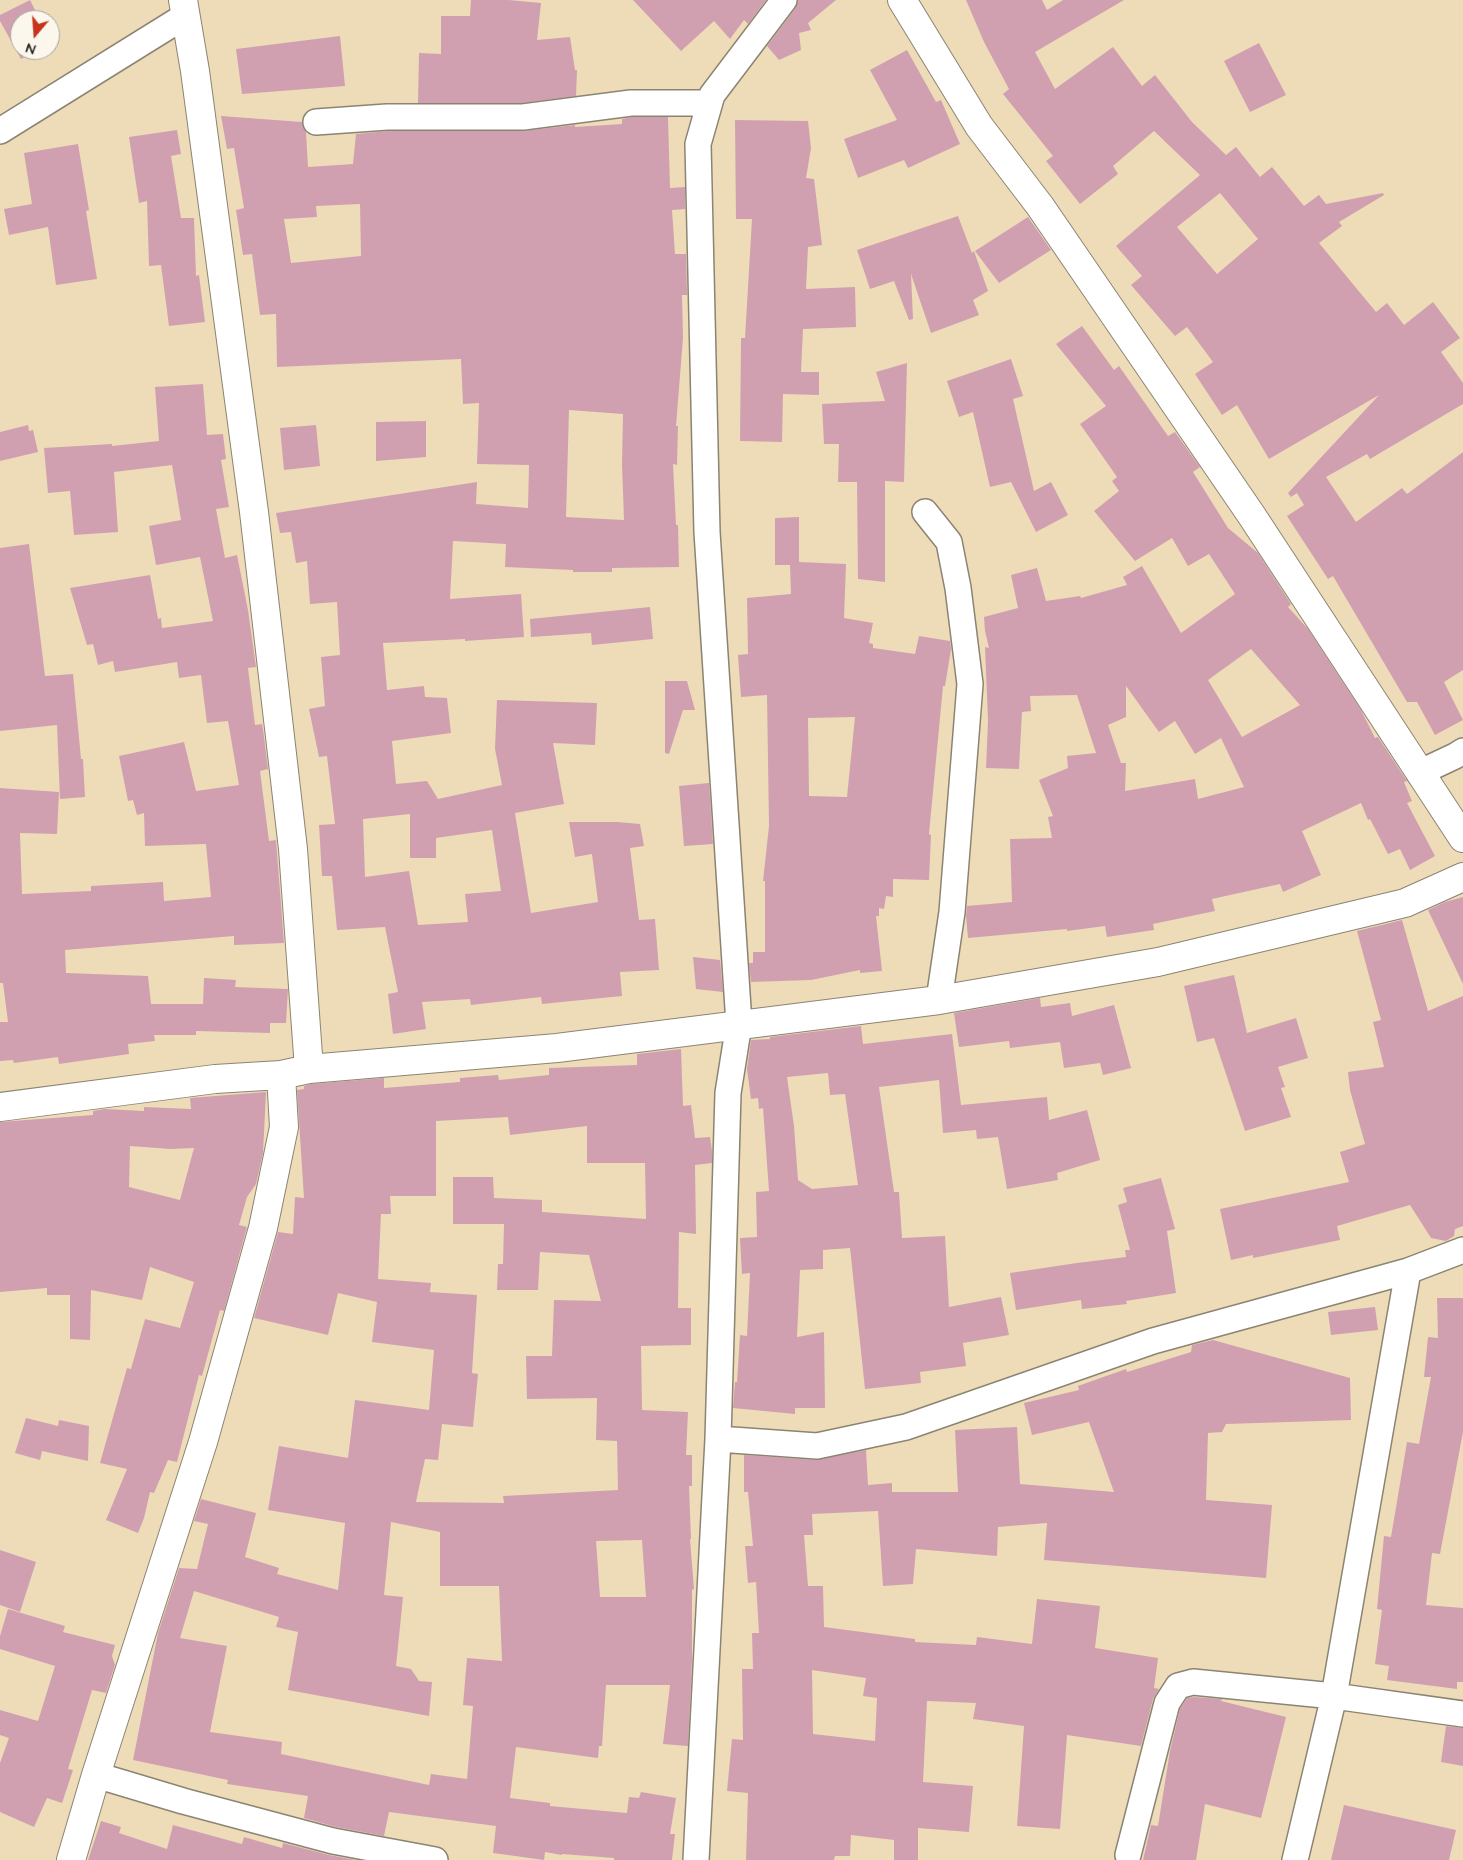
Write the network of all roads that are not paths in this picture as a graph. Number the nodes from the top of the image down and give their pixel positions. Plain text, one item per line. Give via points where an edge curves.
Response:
1 (784, 0) edge
2 (902, 0) edge
3 (184, 8) edge
4 (709, 103) junction
5 (316, 122) dead end
6 (0, 131) edge
7 (925, 512) dead end
8 (1463, 751) edge
9 (1419, 773) junction
10 (1463, 838) edge
11 (1463, 878) edge
12 (939, 1000) junction
13 (739, 1024) junction
14 (309, 1069) junction
15 (281, 1075) junction
16 (0, 1107) edge
17 (1463, 1250) edge
18 (1408, 1271) junction
19 (718, 1439) junction
20 (1334, 1696) junction
21 (1463, 1714) edge
22 (96, 1775) junction
23 (1128, 1855) dead end
24 (71, 1860) edge
25 (435, 1860) edge
26 (696, 1860) edge
27 (1295, 1860) edge

1 - 4 street
2 - 9 street via 979,126 1040,206 1252,516
3 - 6 street
3 - 14 street via 254,512 292,839
4 - 5 street via 630,103 523,117 387,117
4 - 13 street via 698,144 707,532
7 - 12 street via 949,542 970,684 952,912
8 - 9 street
9 - 10 street
11 - 12 street via 1405,903 1158,962
12 - 13 street
13 - 14 street via 557,1048
13 - 19 street via 728,1093
14 - 15 street
15 - 16 street via 215,1079
15 - 22 street via 284,1127 263,1228 203,1442
17 - 18 street
18 - 19 street via 1153,1341 906,1427 817,1446
18 - 20 street
19 - 26 street
20 - 21 street
20 - 23 street via 1193,1682 1178,1686 1167,1703
20 - 27 street
22 - 24 street
22 - 25 street via 333,1840

